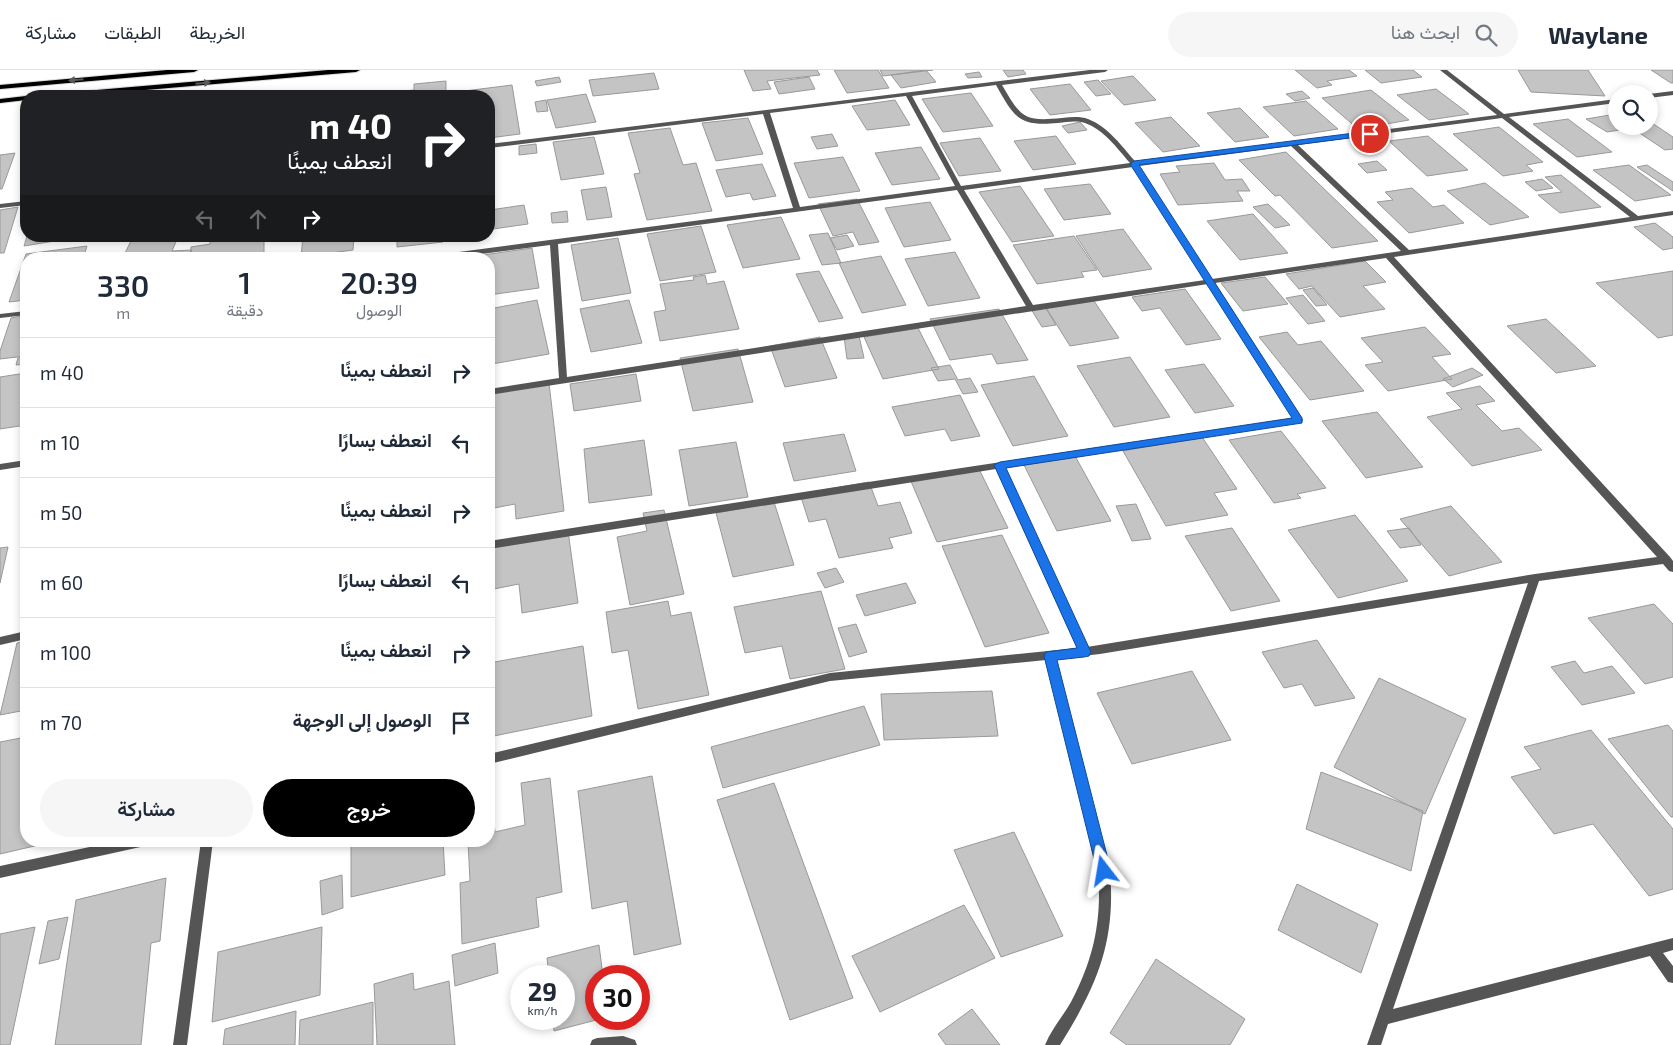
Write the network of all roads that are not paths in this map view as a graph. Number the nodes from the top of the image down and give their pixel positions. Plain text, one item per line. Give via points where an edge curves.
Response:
1 (194, 70) edge
2 (356, 70) edge
3 (1105, 70) edge
4 (1443, 70) edge
5 (998, 83) junction
6 (0, 87) edge
7 (121, 90) edge
8 (1673, 93) edge
9 (908, 94) junction
10 (1658, 95) edge
11 (20, 98) edge
12 (0, 100) edge
13 (1608, 102) edge
14 (766, 112) junction
15 (1504, 117) junction
16 (1293, 144) junction
17 (495, 145) edge
18 (1134, 164) junction
19 (958, 186) junction
20 (20, 203) edge
21 (0, 206) edge
22 (798, 208) junction
23 (1673, 214) edge
24 (1637, 220) junction
25 (554, 241) junction
26 (475, 252) edge
27 (1407, 252) junction
28 (1388, 255) junction
29 (1209, 282) junction
30 (1031, 308) junction
31 (20, 314) edge
32 (0, 316) edge
33 (563, 380) junction
34 (495, 391) edge
35 (20, 464) edge
36 (1000, 465) junction
37 (0, 468) edge
38 (495, 544) edge
39 (1669, 564) edge
40 (1535, 578) junction
41 (20, 637) edge
42 (0, 641) edge
43 (1084, 652) junction
44 (1050, 656) junction
45 (495, 758) edge
46 (117, 847) edge
47 (206, 847) edge
48 (0, 872) edge
49 (1673, 944) edge
50 (1652, 950) junction
51 (1673, 977) edge
52 (1384, 1018) junction
53 (180, 1045) edge
54 (597, 1045) edge
55 (630, 1045) edge
56 (1052, 1045) edge
57 (1374, 1045) edge

1 -> 6 main road
7 -> 2 main road
3 - 5 street
4 - 15 street
5 - 9 street
5 - 18 street via 1014,111 1028,122 1077,119 1091,122 1107,134
8 - 10 street
9 - 14 street
9 - 19 street
11 - 12 main road
13 - 15 street
14 - 17 street
14 - 22 street
15 - 16 street
15 - 24 street
16 - 18 street
16 - 27 street
18 - 19 street
18 - 29 street
19 - 22 street
19 - 30 street
20 - 21 street
22 - 25 street
23 - 24 street
24 - 27 street
25 - 26 street
25 - 33 street
27 - 28 street
28 - 29 street
28 - 39 street
29 - 30 street
29 - 36 street via 1299,420
30 - 33 street
31 - 32 street
33 - 34 street
35 - 37 street
36 - 38 street
36 - 43 street
39 - 40 street
40 - 43 street
40 - 52 street
41 - 42 street
43 - 44 street
44 - 45 street via 830,676
44 - 56 street via 1104,871 1106,906 1102,941 1092,976
46 - 48 street
47 - 53 street
49 - 50 street
50 - 51 street
50 - 52 street
52 - 57 street
54 - 55 street

